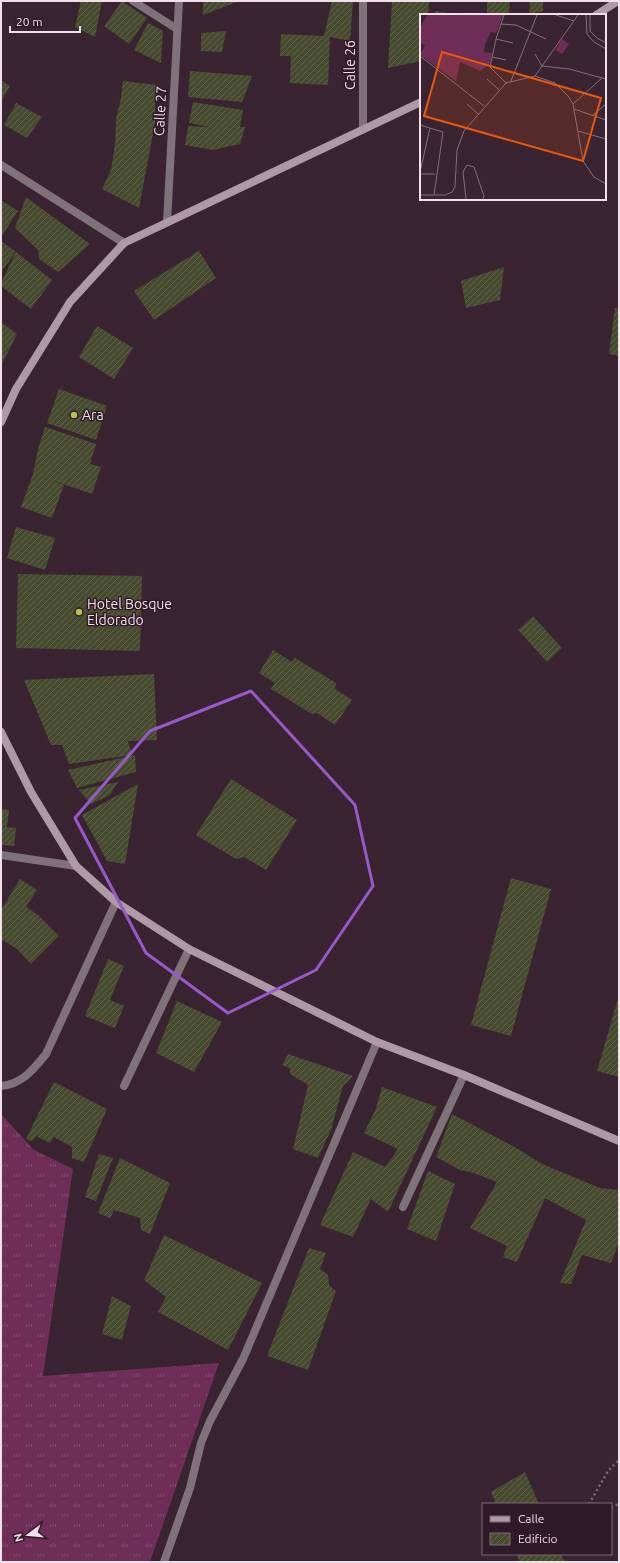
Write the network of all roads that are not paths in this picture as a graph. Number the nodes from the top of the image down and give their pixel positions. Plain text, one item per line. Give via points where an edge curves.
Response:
1 (133, 1) edge
2 (178, 1) edge
3 (363, 1) edge
4 (618, 1) edge
5 (598, 14) edge
6 (177, 29) junction
7 (420, 102) edge
8 (363, 128) junction
9 (1, 165) edge
10 (167, 222) junction
11 (124, 243) junction
12 (1, 422) edge
13 (1, 732) edge
14 (1, 855) edge
15 (76, 866) junction
16 (116, 902) junction
17 (189, 949) junction
18 (377, 1042) junction
19 (464, 1075) junction
20 (1, 1086) edge
21 (124, 1086) dead end
22 (619, 1141) edge
23 (403, 1207) dead end
24 (164, 1562) edge

1 - 6 street
2 - 6 street, Calle 27
3 - 8 street, Calle 26
4 - 5 main road
6 - 10 street, Calle 27
7 - 8 main road
8 - 10 main road
9 - 11 street
10 - 11 main road
11 - 12 main road via 70,302 16,389
13 - 15 main road via 31,792
14 - 15 street
15 - 16 main road
16 - 17 main road
16 - 20 street via 46,1054 30,1074 10,1085
17 - 18 main road
17 - 21 street
18 - 19 main road
18 - 24 street via 243,1359 201,1442 190,1488
19 - 22 main road
19 - 23 street

